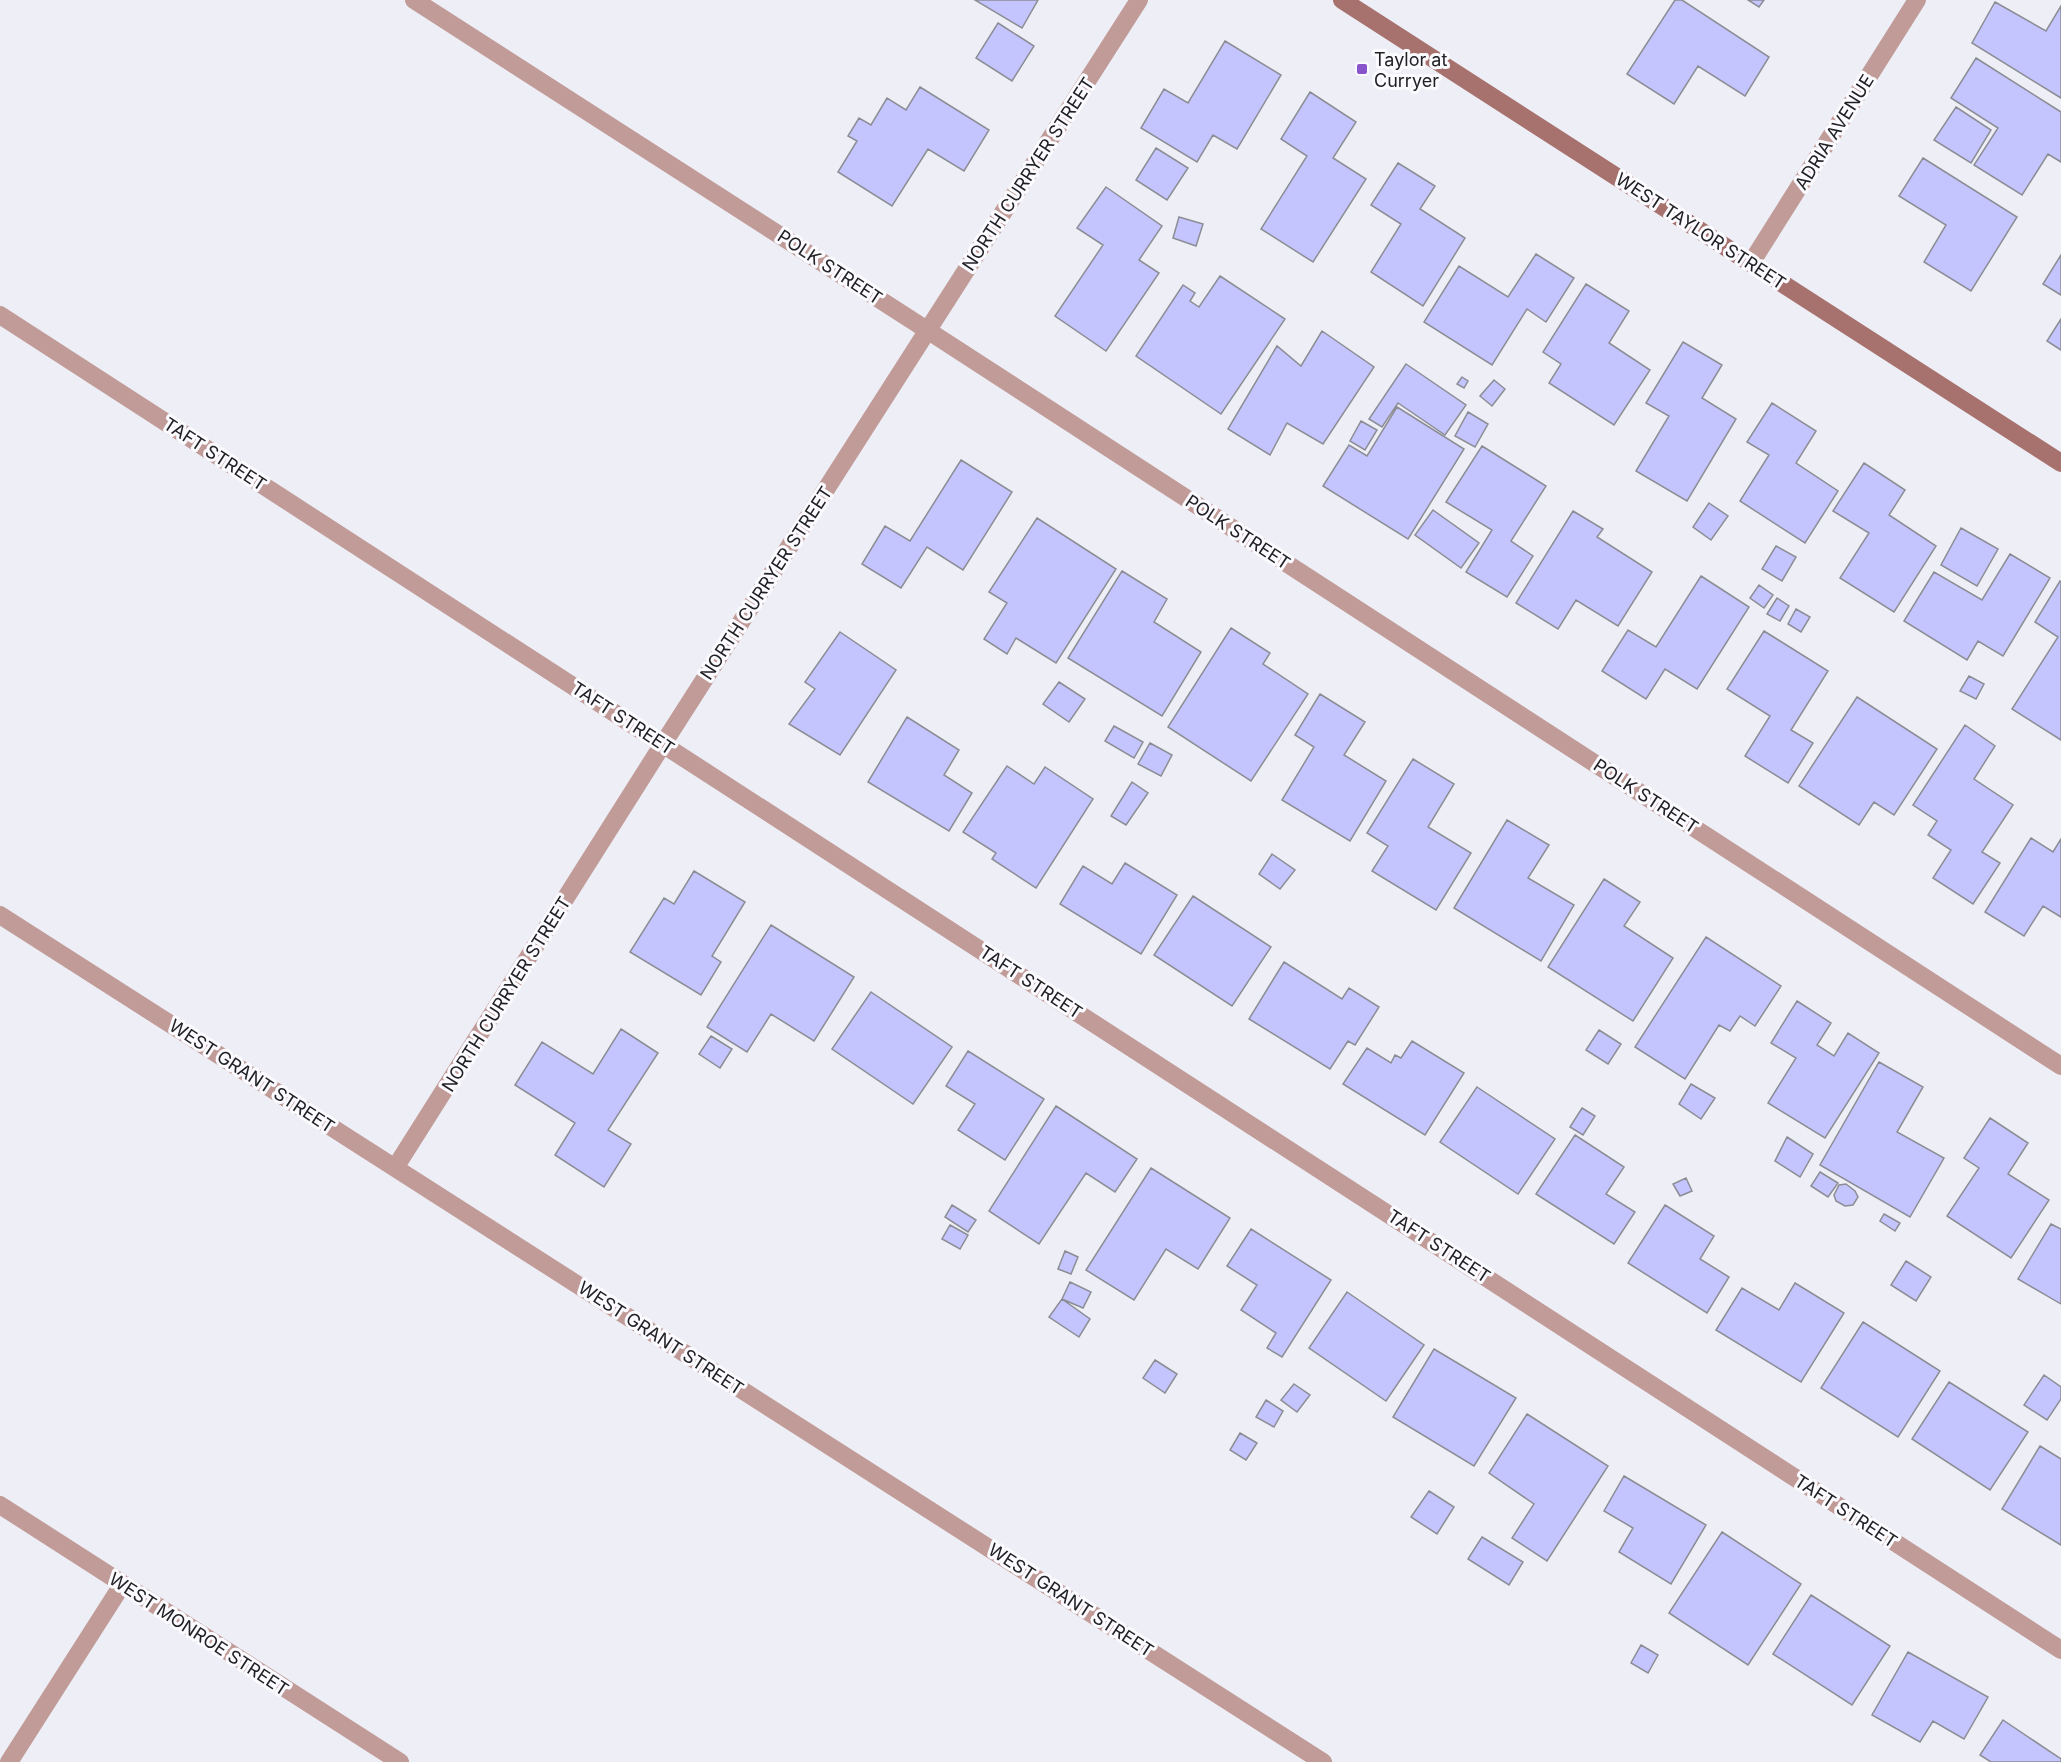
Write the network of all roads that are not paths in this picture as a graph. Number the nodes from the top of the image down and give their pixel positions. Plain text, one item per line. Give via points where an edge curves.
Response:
1 (414, 0) edge
2 (1139, 0) edge
3 (1342, 0) edge
4 (1917, 0) edge
5 (1751, 263) junction
6 (0, 315) edge
7 (927, 330) junction
8 (2061, 463) edge
9 (663, 744) junction
10 (0, 915) edge
11 (2061, 1066) edge
12 (396, 1168) junction
13 (0, 1505) edge
14 (122, 1585) junction
15 (2061, 1650) edge
16 (9, 1762) edge
17 (400, 1762) edge
18 (1323, 1762) edge

1 - 7 street, POLK STREET
2 - 7 street, NORTH CURRYER STREET
3 - 5 street, WEST TAYLOR STREET
4 - 5 street, ADRIA AVENUE
5 - 8 street, WEST TAYLOR STREET
6 - 9 street, TAFT STREET
7 - 9 street, NORTH CURRYER STREET
7 - 11 street, POLK STREET
9 - 12 street, NORTH CURRYER STREET
9 - 15 street, TAFT STREET
10 - 12 street, WEST GRANT STREET
12 - 18 street, WEST GRANT STREET
13 - 14 street, WEST MONROE STREET
14 - 16 street
14 - 17 street, WEST MONROE STREET

